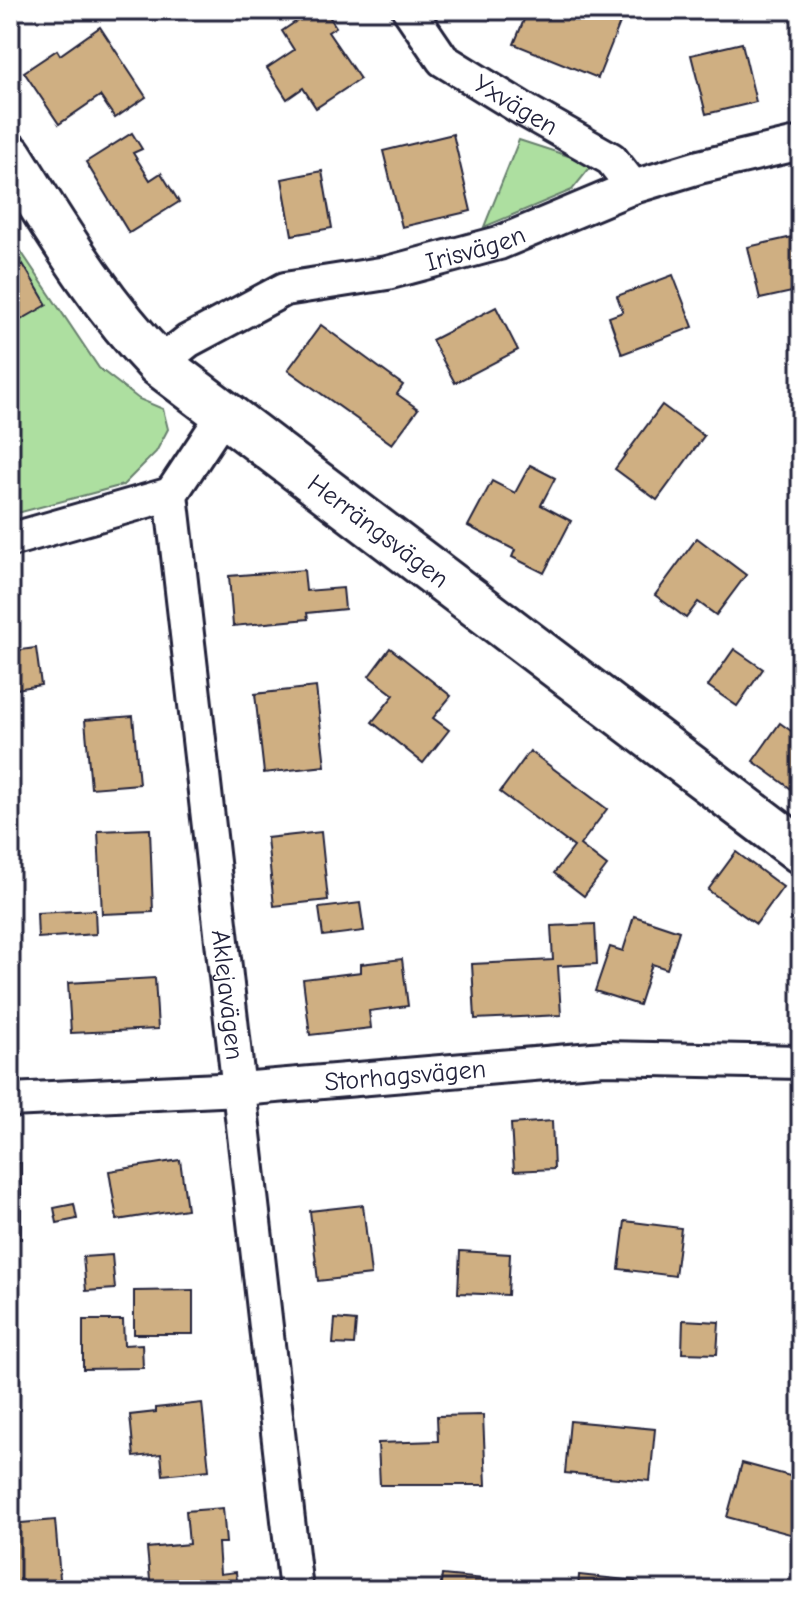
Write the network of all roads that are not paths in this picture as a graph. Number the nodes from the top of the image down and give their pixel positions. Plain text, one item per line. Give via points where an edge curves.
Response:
1 (409, 10) edge
2 (801, 143) edge
3 (10, 156) edge
4 (633, 187) junction
5 (159, 364) junction
6 (224, 414) junction
7 (171, 494) junction
8 (10, 540) edge
9 (801, 851) edge
10 (801, 1062) edge
11 (240, 1089) junction
12 (10, 1100) edge
13 (296, 1590) edge

1 - 4 street, Yxvägen via 443,60 611,159
2 - 4 street, Irisvägen
3 - 5 street, Herrängsvägen via 103,300
4 - 5 street, Irisvägen via 499,243 387,273 285,289 188,341
5 - 6 street, Herrängsvägen
6 - 7 street
6 - 9 street, Herrängsvägen
7 - 8 street
7 - 11 street, Aklejavägen
10 - 11 street, Storhagsvägen via 604,1058
11 - 12 street, Storhagsvägen
11 - 13 street, Aklejavägen

